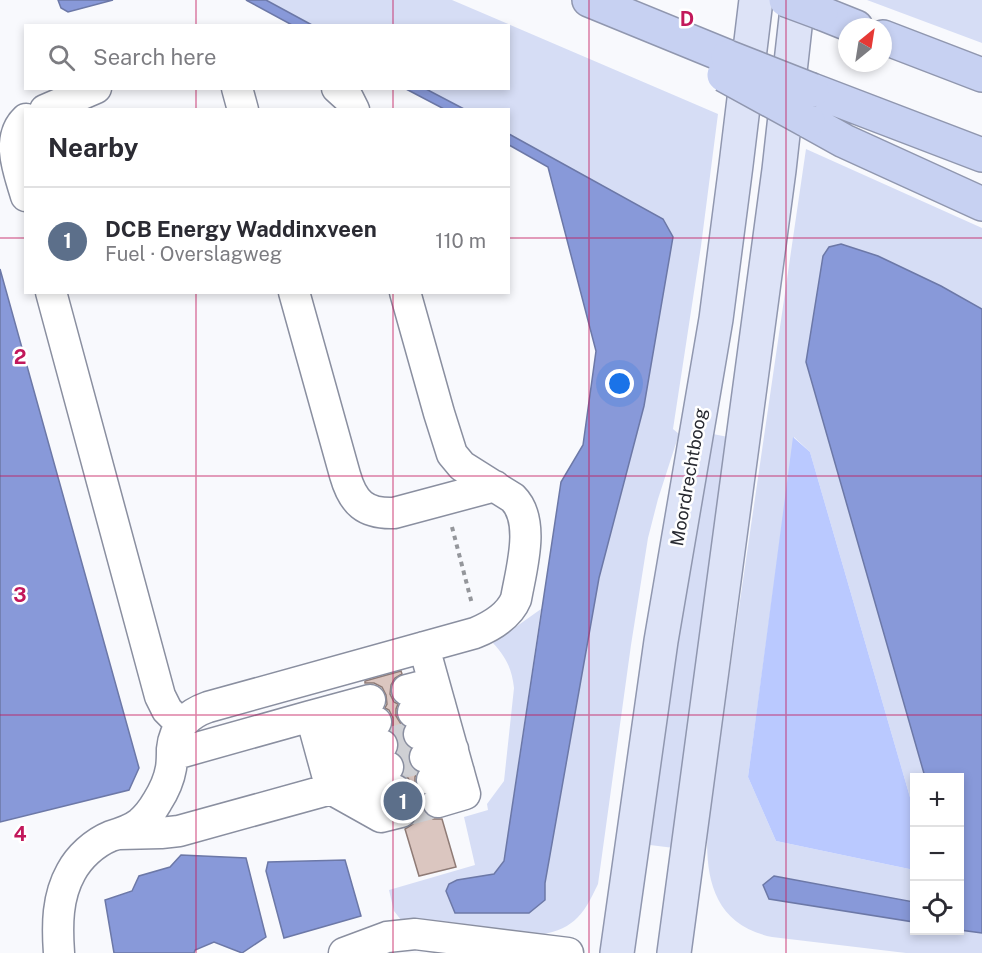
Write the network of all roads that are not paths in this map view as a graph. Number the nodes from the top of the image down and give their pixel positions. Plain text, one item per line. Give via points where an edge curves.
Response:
1 (756, 0) edge
2 (786, 0) edge
3 (592, 1) edge
4 (809, 7) edge
5 (838, 19) edge
6 (892, 40) edge
7 (982, 75) edge
8 (91, 90) edge
9 (238, 90) edge
10 (339, 90) edge
11 (810, 105) junction
12 (50, 108) edge
13 (242, 108) edge
14 (353, 108) edge
15 (24, 121) edge
16 (982, 155) edge
17 (24, 188) edge
18 (982, 204) edge
19 (52, 294) edge
20 (295, 294) edge
21 (406, 294) edge
22 (495, 486) junction
23 (424, 647) junction
24 (181, 724) junction
25 (433, 737) dead end
26 (172, 755) junction
27 (385, 756) junction
28 (323, 757) junction
29 (119, 834) junction
30 (59, 953) edge
31 (344, 953) edge
32 (568, 953) edge
33 (617, 953) edge
34 (674, 953) edge

1 - 33 main road, Moordrechtboog via 716,319 661,641
2 - 4 highway, bridge
3 - 11 highway, bridge
4 - 5 highway
4 - 34 main road via 779,170
6 - 7 highway
8 - 12 street
9 - 13 street
10 - 14 street
11 - 16 highway
11 - 18 highway via 844,141
15 - 17 street via 17,129 15,146
19 - 24 street via 160,696
20 - 22 street via 345,476 363,507 385,513 405,510
21 - 22 street via 452,454 462,466
22 - 23 street via 518,503 524,516 526,535 515,602 502,618 478,631
23 - 24 street via 208,707
23 - 25 street
24 - 26 street
26 - 28 street
26 - 29 street via 157,802 141,822
27 - 28 street
27 - 28 street
27 - 28 street via 375,795
28 - 29 street via 179,831
29 - 30 street via 88,850 67,879 58,916
31 - 32 street via 387,937 415,934

